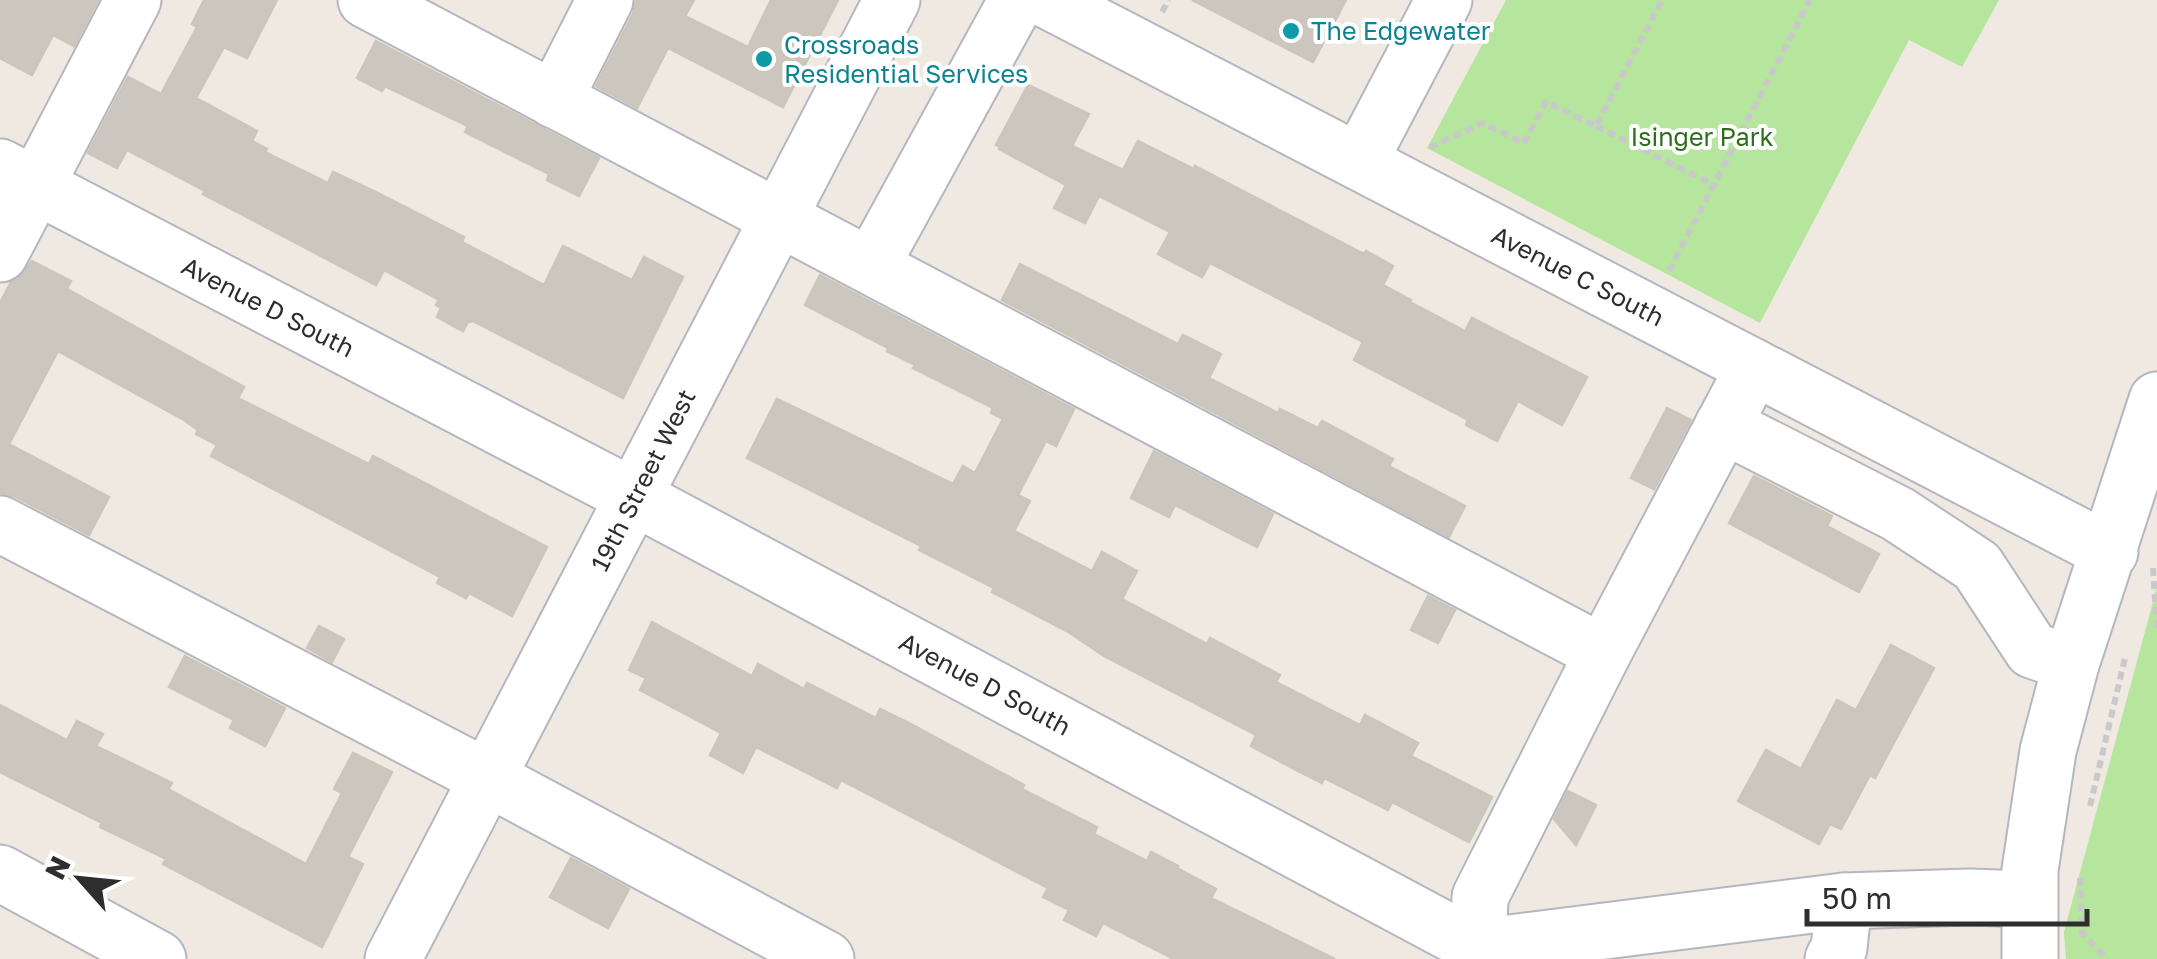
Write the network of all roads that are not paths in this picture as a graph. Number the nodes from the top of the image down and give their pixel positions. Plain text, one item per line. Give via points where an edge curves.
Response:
1 (133, 0) edge
2 (366, 0) edge
3 (605, 0) edge
4 (892, 0) edge
5 (1017, 0) edge
6 (1047, 0) edge
7 (1444, 0) edge
8 (554, 100) junction
9 (1380, 174) junction
10 (18, 176) edge
11 (778, 217) junction
12 (0, 254) edge
13 (871, 266) junction
14 (1754, 368) junction
15 (2157, 400) edge
16 (1724, 426) junction
17 (634, 497) junction
18 (0, 524) edge
19 (2139, 566) junction
20 (1604, 653) junction
21 (2071, 664) junction
22 (488, 778) junction
23 (0, 873) edge
24 (2055, 877) junction
25 (1844, 901) junction
26 (1478, 953) edge
27 (158, 959) edge
28 (392, 959) edge
29 (826, 959) edge
30 (1833, 959) edge
31 (2030, 959) edge

1 - 10 street
2 - 8 street
3 - 8 street
4 - 11 street, 19th Street West
5 - 13 street
6 - 9 street, Avenue C South
7 - 9 street
8 - 11 street
9 - 14 street, Avenue C South
10 - 12 street
10 - 17 street, Avenue D South
11 - 13 street
11 - 17 street, 19th Street West
13 - 20 street
14 - 16 street
14 - 19 street, Avenue C South
15 - 19 street
16 - 20 street
16 - 21 street via 1898,514 1978,566 2032,650
17 - 22 street, 19th Street West
17 - 26 street, Avenue D South
18 - 22 street
19 - 21 street
20 - 26 street via 1480,897
21 - 24 street via 2048,751
22 - 28 street, 19th Street West
22 - 29 street
23 - 27 street
24 - 25 street via 1969,897
24 - 31 street
25 - 26 street
25 - 30 street

